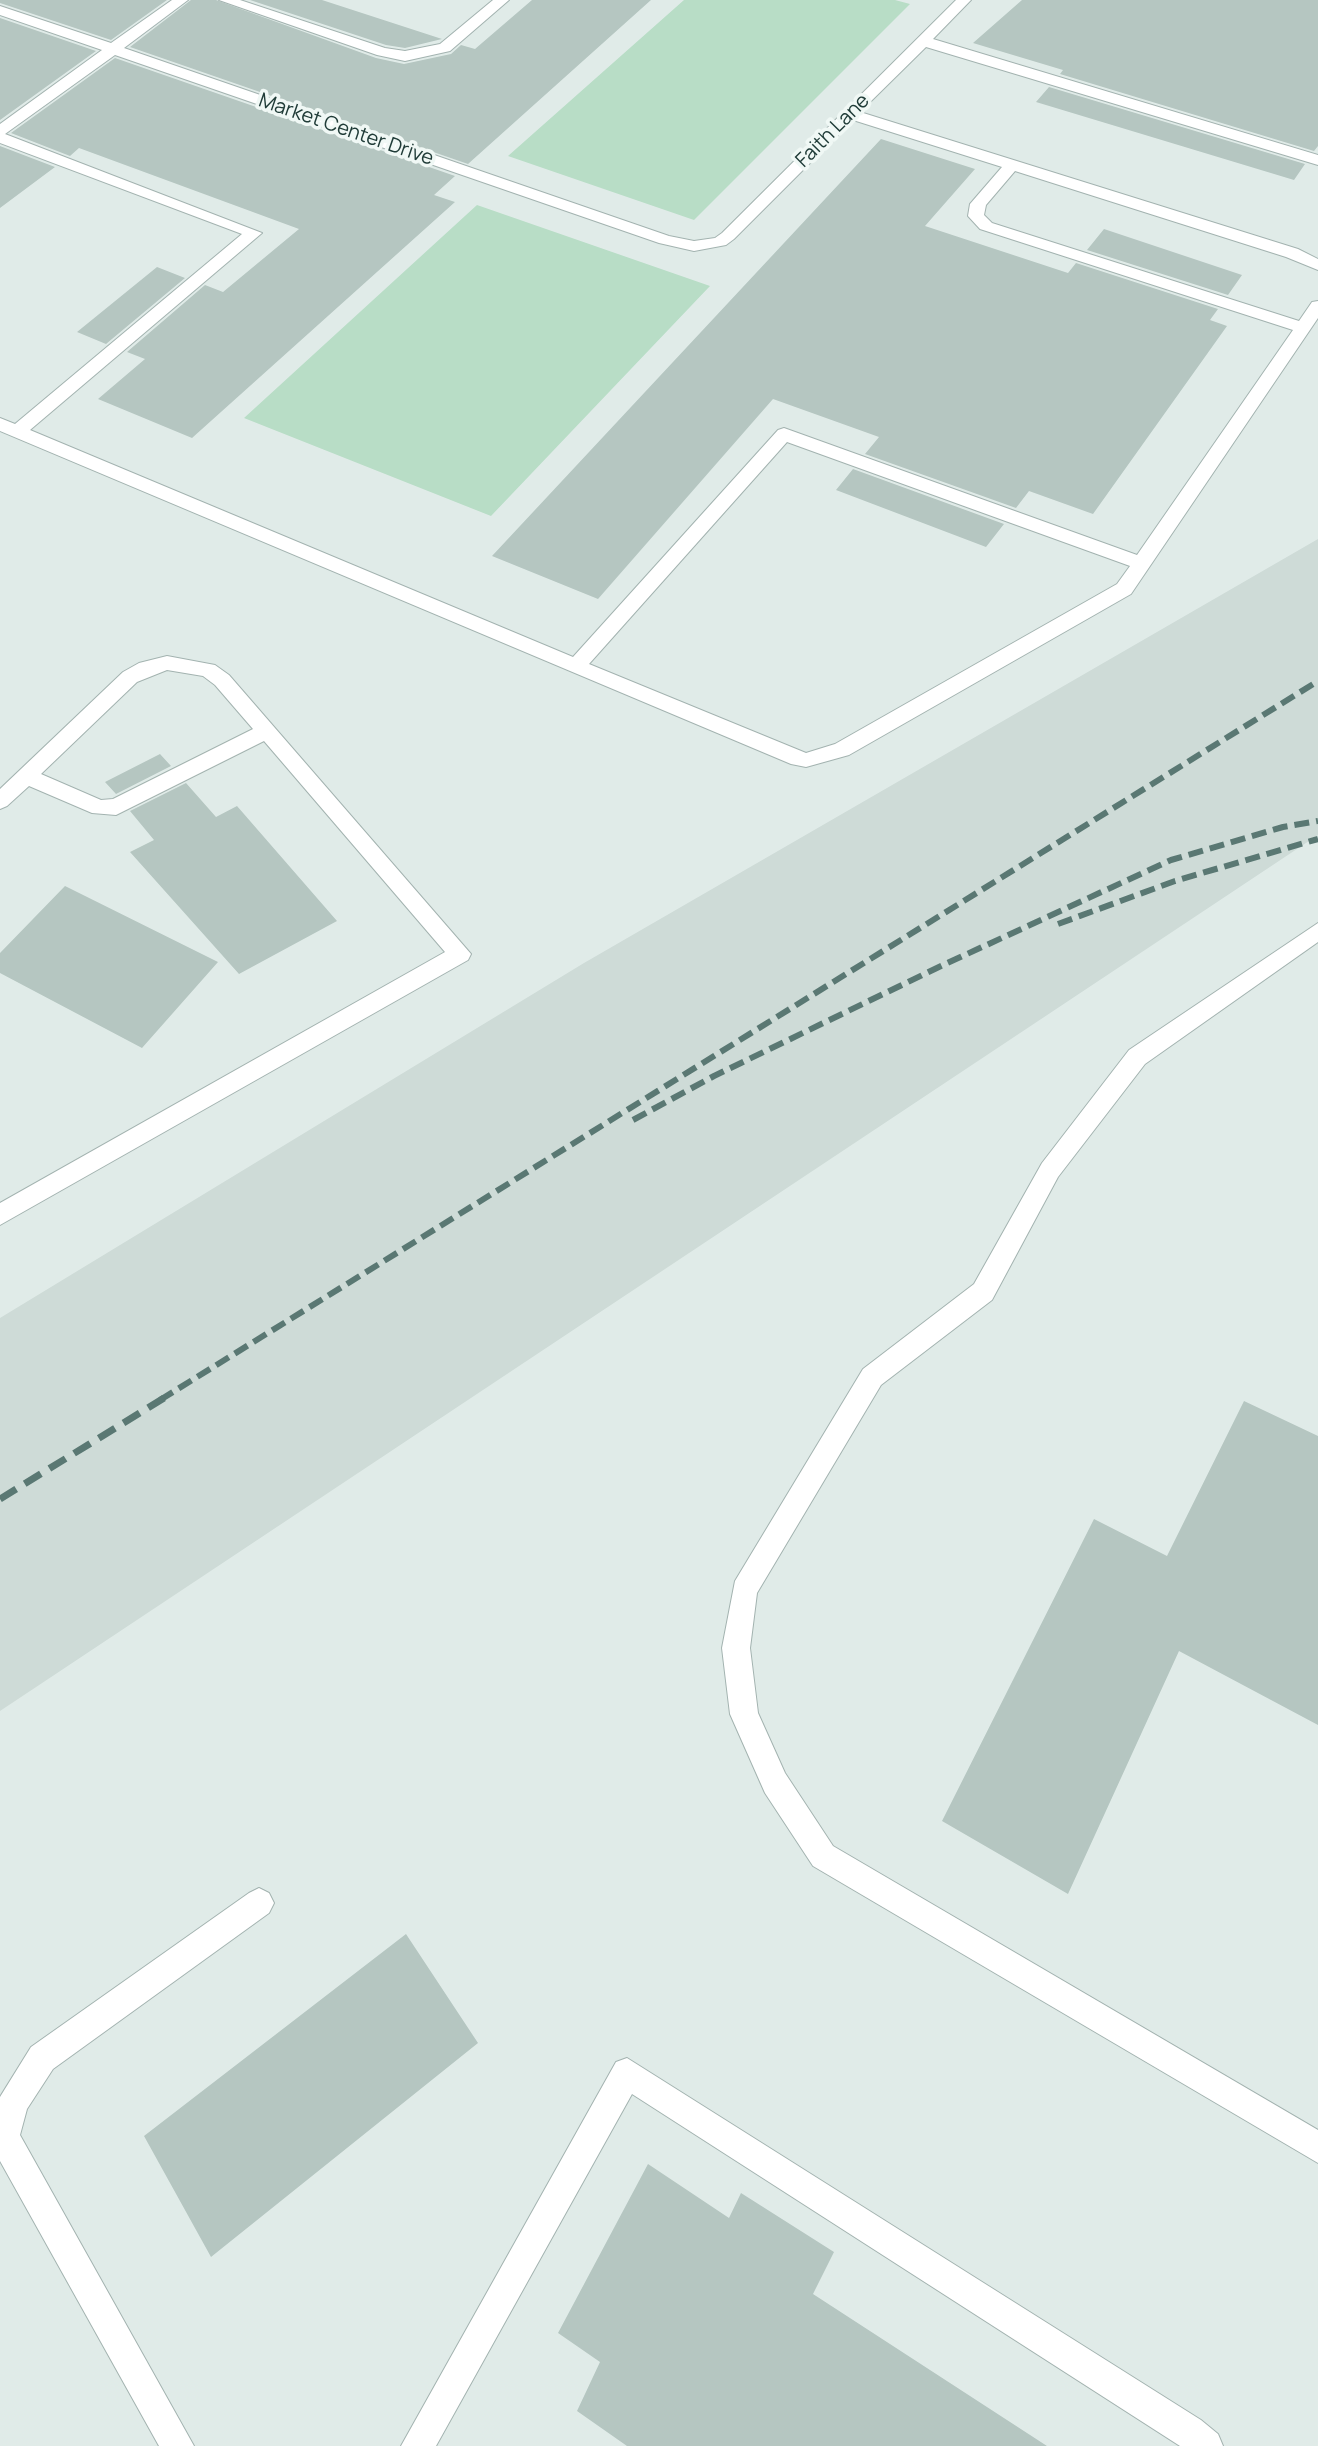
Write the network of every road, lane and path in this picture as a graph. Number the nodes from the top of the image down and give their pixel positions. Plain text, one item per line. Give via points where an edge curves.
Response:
1 (181, 0) edge
2 (226, 0) edge
3 (502, 0) edge
4 (964, 0) edge
5 (0, 10) edge
6 (923, 41) junction
7 (113, 49) junction
8 (850, 114) junction
9 (0, 131) edge
10 (0, 138) edge
11 (1318, 160) edge
12 (1012, 165) junction
13 (694, 246) joint
14 (1318, 265) edge
15 (1318, 306) edge
16 (1303, 328) junction
17 (9, 428) edge
18 (1142, 564) junction
19 (576, 666) junction
20 (267, 731) junction
21 (26, 776) junction
22 (0, 801) edge
23 (1318, 931) edge
24 (0, 1215) edge
25 (259, 1903) dead end
26 (1318, 2147) edge
27 (177, 2446) edge
28 (418, 2446) edge
29 (1206, 2446) edge

1 - 7 street
2 - 3 street via 405,56 445,48
4 - 6 street, Faith Lane
5 - 7 street, Market Center Drive
6 - 8 street, Faith Lane
6 - 11 street
7 - 9 street
7 - 13 street, Market Center Drive
8 - 12 street
8 - 13 street, Faith Lane via 728,236
10 - 17 street via 254,233
12 - 14 street
12 - 16 street via 978,204 976,216 986,226
15 - 16 street
16 - 18 street
17 - 19 street
18 - 19 street via 1112,597 822,758 791,757
18 - 19 street via 784,434
20 - 21 street via 116,807 99,808
20 - 21 street via 215,675 167,663 130,677
20 - 24 street via 460,954
21 - 22 street
23 - 26 street via 1137,1057 1050,1170 983,1292 872,1377 744,1590 736,1648 744,1714 775,1783 823,1856
25 - 27 street via 42,2058 13,2103 4,2137
28 - 29 street via 627,2073

